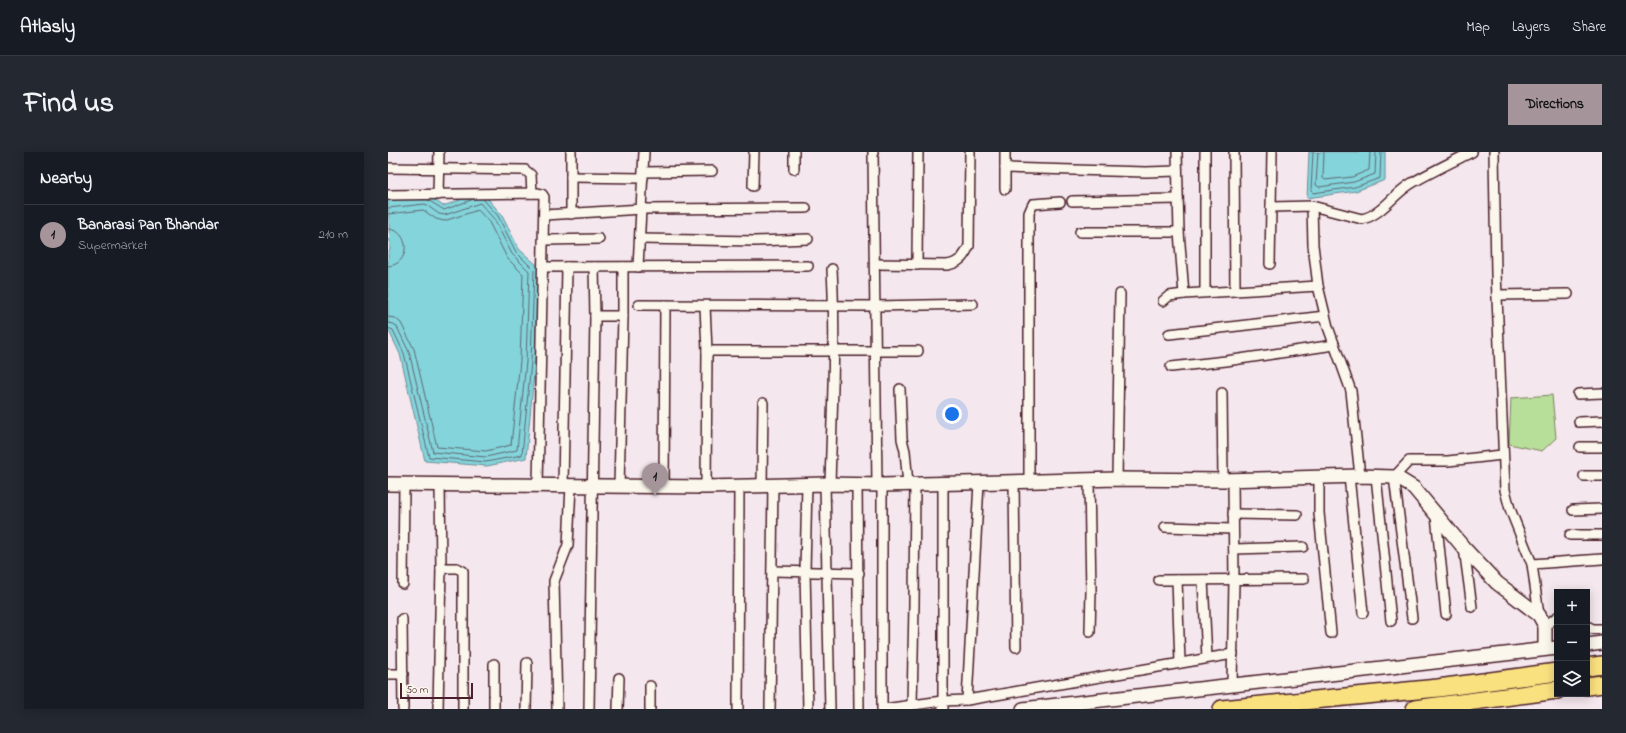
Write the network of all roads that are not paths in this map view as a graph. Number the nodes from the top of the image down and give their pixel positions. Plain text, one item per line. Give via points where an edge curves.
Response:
1 (438, 152) edge
2 (571, 152) edge
3 (644, 152) edge
4 (754, 152) edge
5 (794, 152) edge
6 (873, 152) edge
7 (918, 152) edge
8 (970, 152) edge
9 (1005, 152) edge
10 (1177, 152) edge
11 (1205, 152) edge
12 (1234, 152) edge
13 (1272, 152) edge
14 (1472, 152) edge
15 (1494, 152) edge
16 (388, 168) edge
17 (1005, 168) junction
18 (438, 170) junction
19 (794, 170) dead end
20 (712, 171) dead end
21 (1177, 172) junction
22 (644, 175) junction
23 (571, 177) junction
24 (753, 186) dead end
25 (1005, 189) dead end
26 (532, 193) junction
27 (388, 195) edge
28 (438, 195) junction
29 (1178, 199) junction
30 (1072, 201) dead end
31 (1060, 202) dead end
32 (1270, 206) junction
33 (1312, 206) junction
34 (806, 208) dead end
35 (642, 209) junction
36 (571, 214) junction
37 (545, 215) junction
38 (1080, 232) dead end
39 (1179, 232) junction
40 (599, 239) dead end
41 (640, 239) junction
42 (544, 240) junction
43 (808, 240) dead end
44 (876, 264) junction
45 (1270, 264) dead end
46 (917, 265) junction
47 (808, 266) dead end
48 (544, 267) junction
49 (567, 267) junction
50 (594, 267) junction
51 (623, 267) junction
52 (638, 267) junction
53 (832, 269) dead end
54 (1318, 286) junction
55 (1235, 291) junction
56 (1205, 292) junction
57 (1120, 294) dead end
58 (1184, 294) junction
59 (1568, 294) dead end
60 (1497, 295) junction
61 (1163, 301) dead end
62 (973, 304) dead end
63 (640, 305) dead end
64 (665, 305) junction
65 (705, 306) junction
66 (834, 306) junction
67 (876, 306) junction
68 (595, 316) junction
69 (623, 316) junction
70 (1325, 316) junction
71 (1169, 334) dead end
72 (1334, 345) junction
73 (707, 351) junction
74 (876, 351) junction
75 (834, 352) junction
76 (918, 352) dead end
77 (1171, 366) dead end
78 (900, 389) dead end
79 (1222, 392) dead end
80 (1602, 393) edge
81 (1578, 394) dead end
82 (763, 403) dead end
83 (1602, 421) edge
84 (1579, 422) dead end
85 (1580, 447) dead end
86 (1602, 447) edge
87 (1502, 455) junction
88 (1354, 476) junction
89 (1376, 476) junction
90 (1584, 476) dead end
91 (1602, 476) edge
92 (1319, 477) junction
93 (1394, 477) junction
94 (1117, 479) junction
95 (1228, 480) junction
96 (1089, 481) junction
97 (1014, 482) junction
98 (1029, 482) junction
99 (979, 483) junction
100 (388, 484) edge
101 (404, 484) junction
102 (440, 484) junction
103 (807, 484) junction
104 (828, 484) junction
105 (857, 484) junction
106 (912, 484) junction
107 (943, 484) junction
108 (538, 485) junction
109 (739, 485) junction
110 (768, 485) junction
111 (880, 485) junction
112 (567, 486) junction
113 (592, 487) junction
114 (618, 487) junction
115 (664, 487) junction
116 (706, 487) junction
117 (1602, 509) edge
118 (1573, 510) dead end
119 (1233, 514) junction
120 (1298, 515) dead end
121 (1436, 515) junction
122 (1165, 528) dead end
123 (1233, 529) junction
124 (1570, 535) dead end
125 (1602, 535) edge
126 (1303, 547) dead end
127 (1464, 548) junction
128 (1234, 549) junction
129 (1602, 559) edge
130 (1532, 564) junction
131 (441, 568) junction
132 (773, 571) junction
133 (805, 571) junction
134 (826, 572) junction
135 (859, 573) junction
136 (1304, 579) dead end
137 (1159, 580) dead end
138 (1177, 580) junction
139 (1203, 580) junction
140 (1234, 580) junction
141 (403, 584) dead end
142 (1472, 607) dead end
143 (1363, 613) dead end
144 (1446, 614) dead end
145 (1412, 618) dead end
146 (1554, 618) edge
147 (402, 619) dead end
148 (1391, 621) dead end
149 (1542, 621) junction
150 (1590, 628) edge
151 (1602, 629) edge
152 (1090, 632) dead end
153 (1331, 633) dead end
154 (1602, 643) edge
155 (1590, 644) edge
156 (1016, 647) dead end
157 (1551, 648) edge
158 (1233, 654) junction
159 (1207, 658) junction
160 (527, 663) dead end
161 (1180, 663) junction
162 (494, 664) dead end
163 (1602, 665) edge
164 (1590, 667) edge
165 (1554, 672) edge
166 (388, 674) edge
167 (403, 674) junction
168 (619, 678) dead end
169 (1232, 684) junction
170 (1602, 684) edge
171 (650, 686) dead end
172 (1590, 686) edge
173 (1554, 690) edge
174 (967, 700) junction
175 (912, 705) junction
176 (942, 705) edge
177 (403, 709) edge
178 (438, 709) edge
179 (463, 709) edge
180 (494, 709) edge
181 (526, 709) edge
182 (556, 709) edge
183 (589, 709) edge
184 (618, 709) edge
185 (650, 709) edge
186 (738, 709) edge
187 (770, 709) edge
188 (808, 709) edge
189 (830, 709) edge
190 (859, 709) edge
191 (883, 709) edge
192 (1023, 709) edge
193 (1222, 709) edge
194 (1415, 709) edge

1 - 18 street
2 - 23 street
3 - 22 street
4 - 24 street
5 - 19 street
6 - 44 street
7 - 46 street
8 - 46 street via 969,246 962,259 953,264
9 - 17 street
10 - 21 street
11 - 56 street
12 - 55 street
13 - 32 street
14 - 33 street via 1411,184 1370,218 1362,219
15 - 60 street
16 - 18 street
17 - 21 street
17 - 25 street
18 - 26 street via 525,170 531,175
18 - 28 street
20 - 22 street
21 - 29 street
22 - 23 street
22 - 35 street
23 - 36 street
26 - 28 street
26 - 37 street via 542,194 544,197
27 - 28 street
29 - 30 street
29 - 39 street
31 - 98 street via 1033,204 1029,213
32 - 33 street
32 - 45 street
33 - 54 street
34 - 35 street
35 - 36 street
35 - 41 street
36 - 37 street
37 - 42 street
38 - 39 street
39 - 58 street
40 - 42 street
41 - 43 street
41 - 52 street
42 - 48 street
44 - 46 street
44 - 67 street
47 - 52 street
48 - 49 street
48 - 108 street
49 - 50 street
49 - 112 street
50 - 51 street
50 - 68 street
51 - 52 street
51 - 69 street
53 - 66 street
54 - 55 street
54 - 70 street
55 - 56 street
56 - 58 street
57 - 94 street
58 - 61 street via 1169,296
59 - 60 street
60 - 87 street
62 - 67 street
63 - 64 street
64 - 65 street
64 - 115 street
65 - 66 street
65 - 73 street
66 - 67 street
66 - 75 street
67 - 74 street
68 - 69 street
68 - 113 street
69 - 114 street
70 - 71 street
70 - 72 street
72 - 77 street via 1226,362
72 - 88 street via 1351,391
73 - 75 street
73 - 116 street
74 - 75 street
74 - 76 street
74 - 111 street
75 - 104 street
78 - 106 street via 902,439
79 - 95 street
80 - 81 street
82 - 110 street
83 - 84 street
85 - 86 street
87 - 93 street via 1448,461 1409,461
87 - 130 street via 1504,490
88 - 89 street
88 - 92 street
88 - 143 street
89 - 93 street
89 - 148 street
90 - 91 street
92 - 95 street
92 - 153 street via 1319,513
93 - 121 street via 1414,488
93 - 145 street
94 - 95 street
94 - 96 street
95 - 119 street
96 - 98 street
96 - 152 street
97 - 98 street
97 - 99 street
97 - 156 street
99 - 107 street
99 - 174 street
100 - 101 street
101 - 102 street
101 - 141 street
102 - 108 street
102 - 131 street
103 - 104 street
103 - 110 street
103 - 133 street
104 - 105 street
104 - 134 street
105 - 111 street
105 - 135 street
106 - 107 street
106 - 111 street
106 - 175 street
107 - 176 street
108 - 112 street
109 - 110 street
109 - 116 street
109 - 186 street
110 - 132 street
111 - 191 street
112 - 113 street
112 - 182 street via 568,545 554,581
113 - 114 street
113 - 183 street
114 - 115 street
115 - 116 street
117 - 118 street
119 - 120 street
119 - 123 street
121 - 127 street
121 - 144 street
122 - 123 street
123 - 128 street
124 - 125 street
126 - 128 street
127 - 142 street
127 - 149 street via 1497,583
128 - 140 street
129 - 130 street
130 - 149 street
131 - 178 street
131 - 179 street via 457,568 463,571
132 - 133 street
132 - 187 street
133 - 134 street
133 - 188 street
134 - 135 street
134 - 189 street
135 - 190 street
136 - 140 street
137 - 138 street
138 - 139 street
138 - 161 street
139 - 140 street
139 - 159 street
140 - 158 street
146 - 149 street
147 - 167 street
149 - 157 street
150 - 151 street
154 - 155 street
157 - 169 street
158 - 159 street
158 - 169 street
159 - 161 street
160 - 181 street
161 - 174 street
162 - 180 street
163 - 164 highway
165 - 193 highway via 1438,688
166 - 167 street
167 - 177 street
168 - 184 street
169 - 192 street
170 - 172 highway
171 - 185 street
173 - 194 highway
174 - 176 street
175 - 176 street
175 - 191 street

